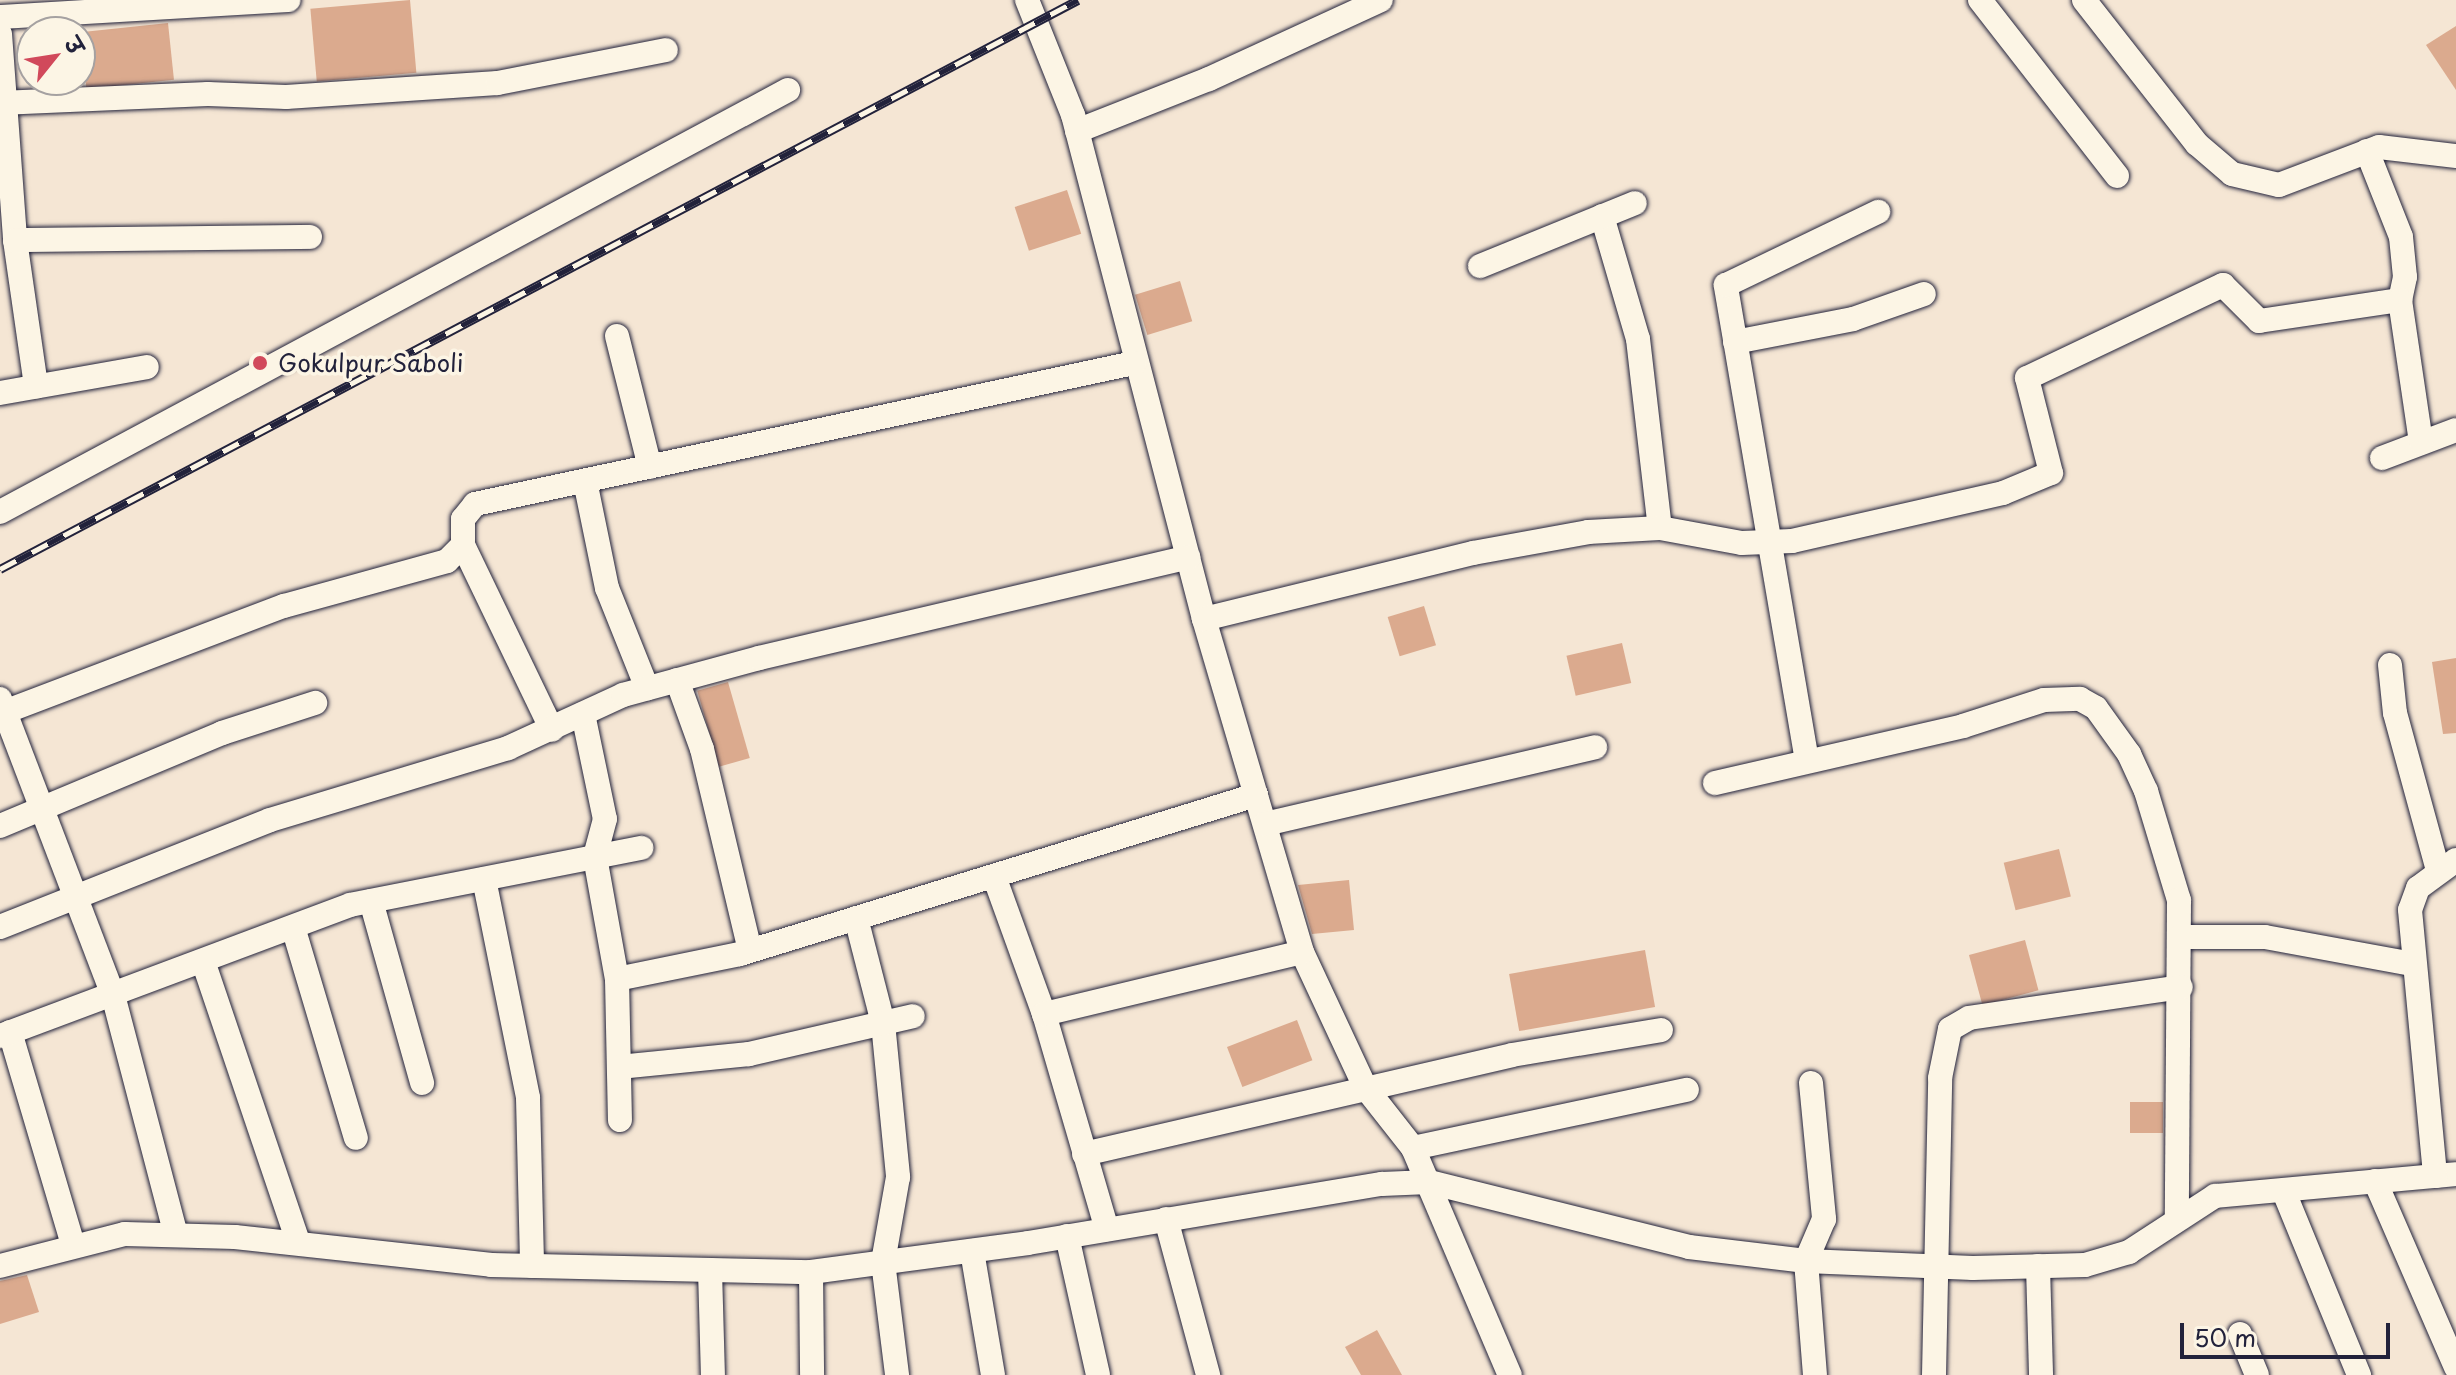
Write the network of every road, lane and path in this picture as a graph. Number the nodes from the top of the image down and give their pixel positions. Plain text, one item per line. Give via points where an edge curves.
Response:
1 (289, 0) edge
2 (1027, 0) edge
3 (1381, 0) edge
4 (1980, 0) edge
5 (2084, 0) edge
6 (219, 2) edge
7 (108, 6) edge
8 (0, 17) edge
9 (0, 34) edge
10 (666, 50) dead end
11 (788, 90) dead end
12 (1, 103) edge
13 (1077, 131) junction
14 (2367, 151) junction
15 (2456, 156) edge
16 (2117, 176) dead end
17 (1635, 203) dead end
18 (6, 207) edge
19 (1878, 212) dead end
20 (1602, 216) junction
21 (310, 237) dead end
22 (15, 240) junction
23 (1480, 266) dead end
24 (1924, 294) dead end
25 (2400, 300) junction
26 (617, 336) dead end
27 (1735, 342) junction
28 (1134, 363) junction
29 (147, 367) dead end
30 (36, 386) junction
31 (0, 393) edge
32 (2456, 430) edge
33 (2421, 442) junction
34 (2382, 458) dead end
35 (650, 467) junction
36 (585, 481) junction
37 (0, 512) edge
38 (1660, 528) junction
39 (1768, 542) junction
40 (463, 545) junction
41 (1188, 557) junction
42 (1204, 619) junction
43 (2390, 665) dead end
44 (677, 680) junction
45 (647, 688) junction
46 (315, 703) dead end
47 (3, 705) edge
48 (583, 714) junction
49 (552, 730) junction
50 (1595, 747) dead end
51 (10, 751) edge
52 (1807, 761) junction
53 (1715, 783) dead end
54 (1256, 795) junction
55 (40, 811) junction
56 (1265, 824) junction
57 (0, 826) edge
58 (641, 848) dead end
59 (595, 857) junction
60 (2447, 865) edge
61 (994, 876) junction
62 (484, 879) junction
63 (73, 896) junction
64 (371, 901) junction
65 (856, 918) junction
66 (0, 927) edge
67 (293, 927) junction
68 (2180, 937) junction
69 (750, 950) junction
70 (1302, 952) junction
71 (203, 961) junction
72 (2412, 964) junction
73 (617, 979) junction
74 (2181, 987) junction
75 (113, 995) junction
76 (1044, 1014) junction
77 (913, 1016) dead end
78 (883, 1023) junction
79 (1661, 1030) dead end
80 (5, 1034) edge
81 (619, 1067) junction
82 (422, 1083) dead end
83 (1811, 1083) dead end
84 (1365, 1087) junction
85 (1687, 1090) dead end
86 (620, 1120) dead end
87 (356, 1138) dead end
88 (1413, 1148) junction
89 (1084, 1154) junction
90 (2446, 1175) edge
91 (2375, 1181) junction
92 (1429, 1182) junction
93 (2284, 1192) junction
94 (2177, 1218) junction
95 (1166, 1219) junction
96 (1107, 1229) junction
97 (176, 1235) junction
98 (1067, 1236) junction
99 (298, 1242) junction
100 (73, 1245) junction
101 (972, 1251) junction
102 (1806, 1261) junction
103 (883, 1262) junction
104 (0, 1266) edge
105 (532, 1266) junction
106 (2038, 1266) junction
107 (1938, 1267) junction
108 (710, 1270) junction
109 (811, 1272) junction
110 (2240, 1334) dead end
111 (2456, 1367) edge
112 (713, 1375) edge
113 (812, 1375) edge
114 (897, 1375) edge
115 (993, 1375) edge
116 (1098, 1375) edge
117 (1208, 1375) edge
118 (1510, 1375) edge
119 (1815, 1375) edge
120 (1934, 1375) edge
121 (2041, 1375) edge
122 (2257, 1375) edge
123 (2359, 1375) edge

1 - 6 street
2 - 13 street
3 - 13 street via 1209,79
4 - 16 street
5 - 14 street via 2197,144 2232,174 2279,185
6 - 7 street
7 - 8 street
9 - 12 street
10 - 12 street via 498,83 286,97 208,94
11 - 37 street
12 - 18 street
13 - 28 street
14 - 15 street via 2400,148
14 - 25 street via 2401,237 2405,277
17 - 20 street
18 - 22 street
19 - 27 street via 1726,285
20 - 23 street
20 - 38 street via 1638,339
21 - 22 street
22 - 30 street
24 - 27 street via 1876,314
25 - 33 street
25 - 39 street via 2259,321 2223,285 2027,378 2051,473 2003,493
26 - 35 street
27 - 39 street
28 - 35 street
28 - 41 street
29 - 30 street
30 - 31 street
32 - 33 street
33 - 34 street
35 - 36 street
36 - 40 street via 475,504 463,519
36 - 45 street via 607,588
38 - 39 street via 1742,543
38 - 42 street via 1588,532 1473,553
39 - 52 street
40 - 47 street via 447,561 284,606
40 - 49 street
41 - 42 street
41 - 44 street
42 - 54 street
43 - 60 street via 2395,713
44 - 45 street
44 - 69 street via 702,749
45 - 48 street
46 - 55 street via 222,733
47 - 51 street
48 - 49 street
48 - 59 street via 605,819
49 - 63 street via 270,820
50 - 56 street
51 - 55 street
52 - 53 street
52 - 68 street via 1963,726 2044,700 2080,699 2096,708 2113,729 2146,791 2179,900
54 - 56 street
54 - 61 street
55 - 57 street
55 - 63 street
56 - 70 street
58 - 59 street
59 - 62 street
59 - 73 street
60 - 72 street via 2418,888 2410,910
61 - 65 street
61 - 76 street
62 - 64 street
62 - 105 street via 528,1098
63 - 66 street
63 - 75 street
64 - 67 street
64 - 82 street
65 - 69 street
65 - 78 street
67 - 71 street
67 - 87 street
68 - 72 street via 2265,937
68 - 74 street
69 - 73 street
70 - 76 street
70 - 84 street
71 - 75 street
71 - 99 street
72 - 90 street
73 - 81 street
74 - 94 street
74 - 107 street via 1969,1018 1950,1029 1940,1078
75 - 80 street
75 - 97 street
76 - 89 street
77 - 78 street
78 - 81 street via 749,1054
78 - 103 street via 898,1177
79 - 84 street
80 - 100 street
81 - 86 street
83 - 102 street via 1824,1219
84 - 88 street
84 - 89 street
85 - 88 street
88 - 92 street
89 - 96 street
90 - 91 street
91 - 93 street
91 - 111 street
92 - 95 street via 1382,1184
92 - 102 street via 1647,1240
92 - 118 street
93 - 94 street via 2215,1196
93 - 123 street
94 - 106 street via 2129,1252 2085,1265
95 - 96 street
95 - 117 street
96 - 98 street
97 - 99 street
97 - 100 street via 125,1234
98 - 101 street
98 - 116 street
99 - 105 street
100 - 104 street
101 - 103 street
101 - 115 street
102 - 107 street
102 - 119 street
103 - 109 street
103 - 114 street
105 - 108 street
106 - 107 street
106 - 121 street
107 - 120 street
108 - 109 street
108 - 112 street
109 - 113 street
110 - 122 street

